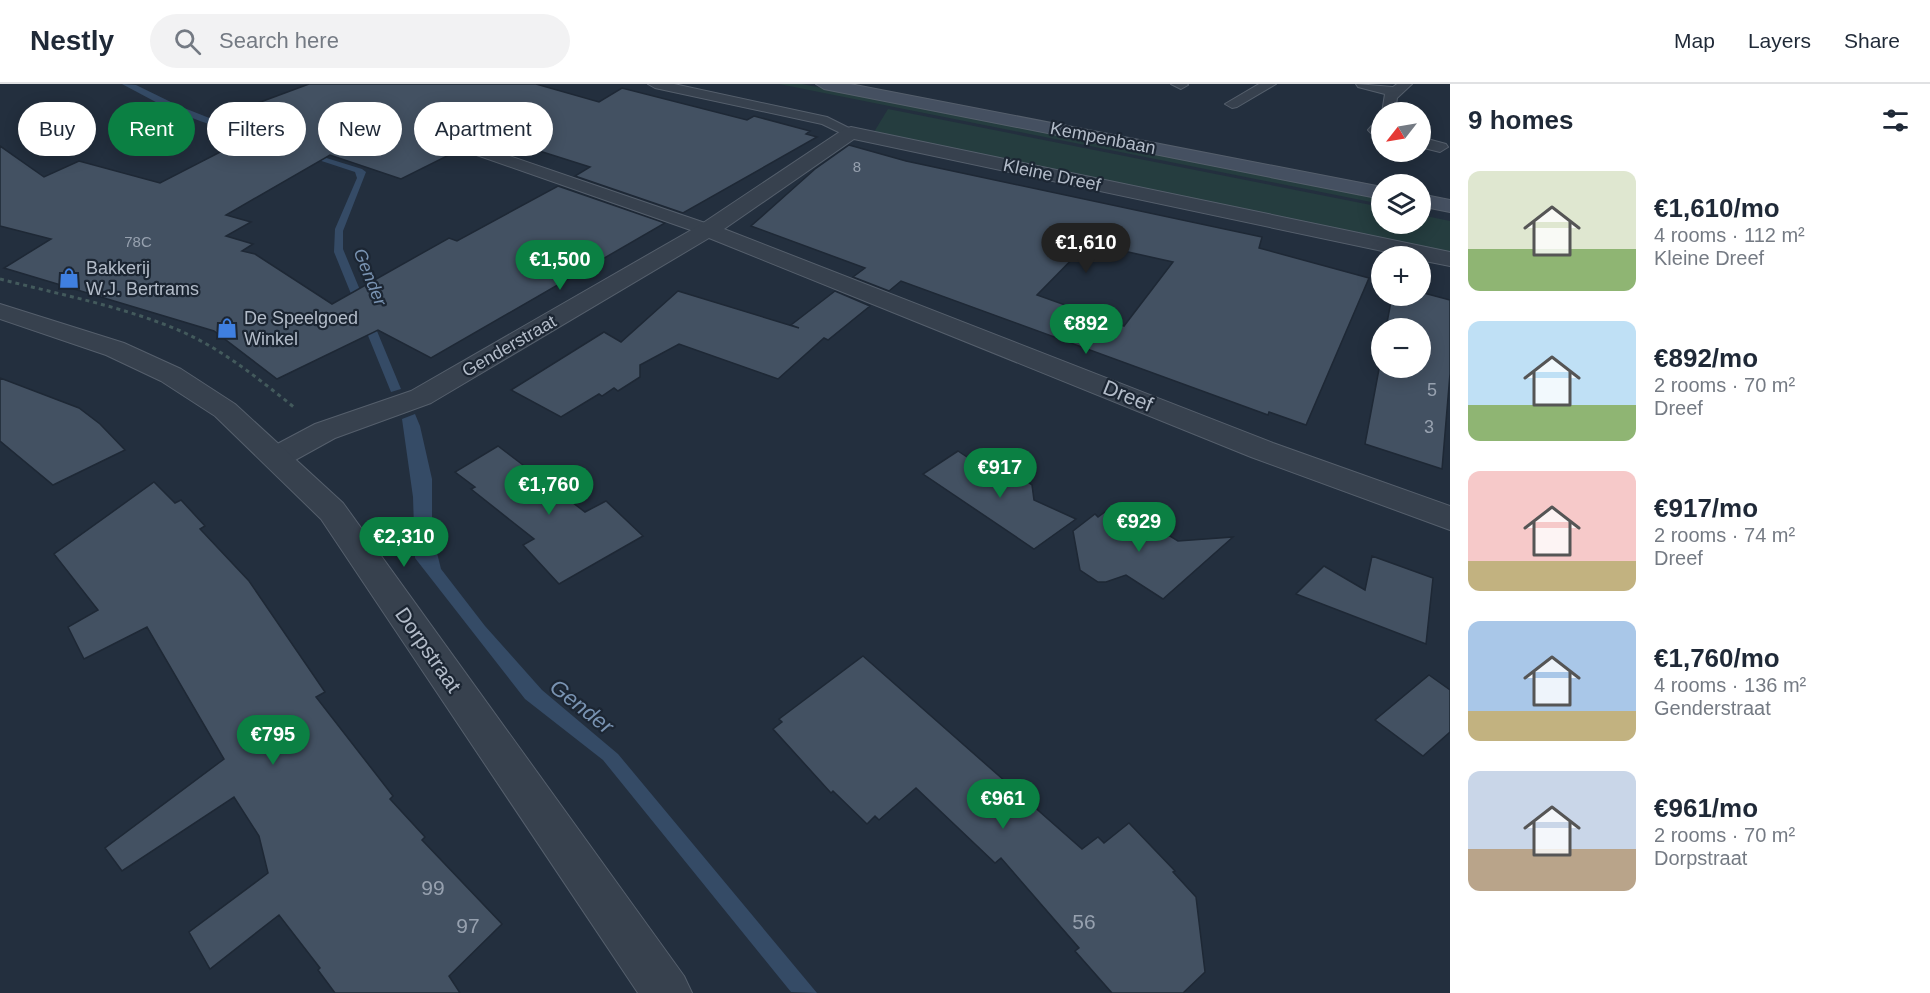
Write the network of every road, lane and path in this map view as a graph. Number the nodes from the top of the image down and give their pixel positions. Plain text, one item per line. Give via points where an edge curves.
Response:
1 (656, 84) edge
2 (824, 84) edge
3 (860, 84) edge
4 (1269, 84) edge
5 (1364, 84) edge
6 (1401, 88) edge
7 (1389, 102) edge
8 (1232, 104) dead end
9 (851, 133) junction
10 (1431, 145) edge
11 (1440, 147) dead end
12 (494, 156) edge
13 (1371, 184) edge
14 (1371, 185) edge
15 (1431, 189) edge
16 (1450, 192) edge
17 (1431, 202) edge
18 (1450, 206) edge
19 (708, 230) junction
20 (1450, 260) edge
21 (0, 311) edge
22 (277, 457) junction
23 (1450, 518) edge
24 (667, 993) edge

1 - 9 lane, Kleine Dreef via 827,121
2 - 14 main road, Kempenbaan
3 - 13 main road, Kempenbaan
4 - 8 lane
5 - 6 lane
6 - 7 lane
9 - 19 street, Genderstraat
9 - 20 street, Kleine Dreef
10 - 11 lane
12 - 19 lane
15 - 16 main road
17 - 18 main road
19 - 22 street, Genderstraat via 421,397 325,431
19 - 23 street, Dreef via 1262,450
21 - 22 street, Dorpstraat via 115,349 171,375 225,410
22 - 24 street, Dorpstraat via 332,512

